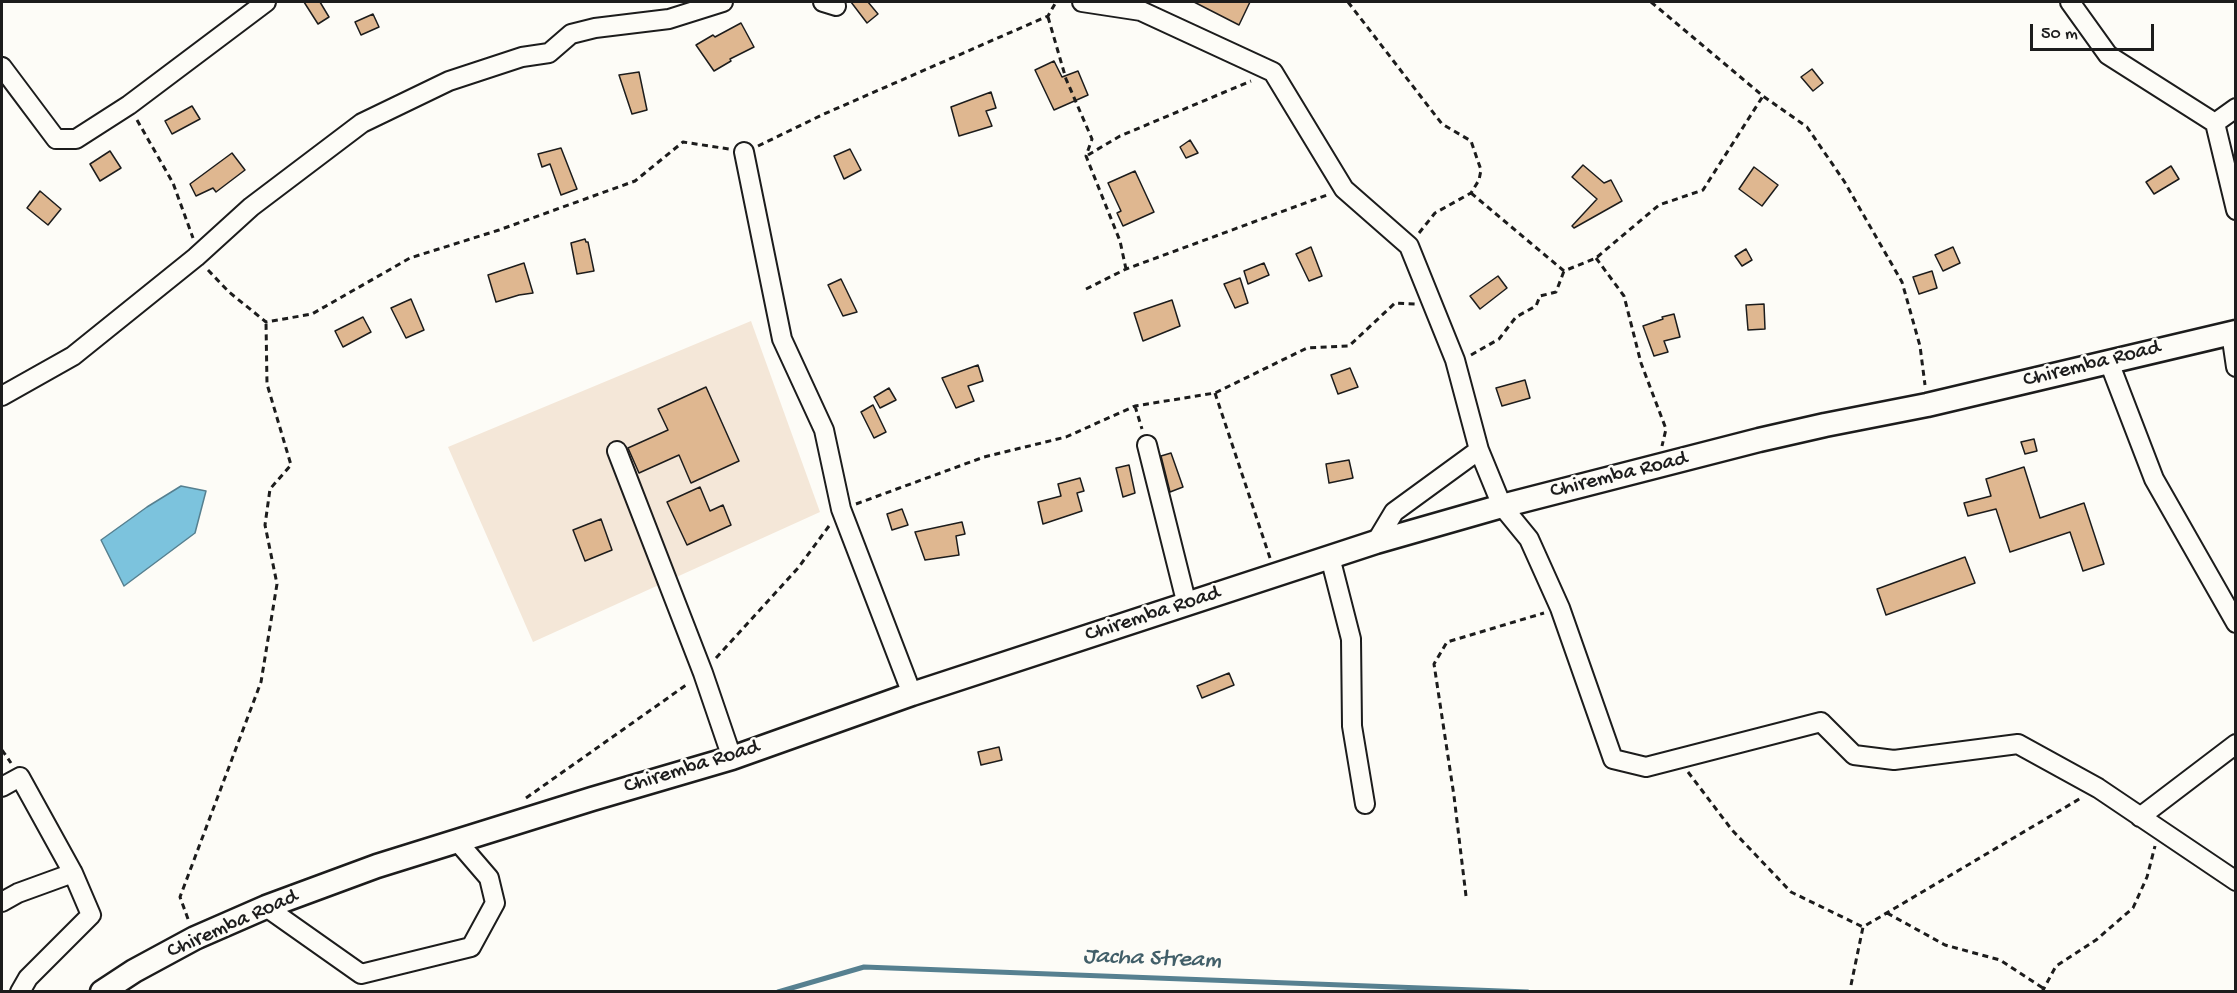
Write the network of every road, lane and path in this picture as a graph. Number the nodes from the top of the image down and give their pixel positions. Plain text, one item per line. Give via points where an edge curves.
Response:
1 (266, 2) edge
2 (723, 2) edge
3 (1056, 2) edge
4 (1082, 2) edge
5 (1348, 2) edge
6 (1651, 2) edge
7 (2070, 2) edge
8 (1048, 16) junction
9 (2, 67) edge
10 (1273, 72) junction
11 (1763, 96) junction
12 (129, 105) junction
13 (2235, 108) edge
14 (2215, 123) junction
15 (744, 152) junction
16 (1086, 156) junction
17 (1344, 189) junction
18 (1471, 193) junction
19 (2235, 210) edge
20 (1409, 246) junction
21 (196, 257) junction
22 (1596, 258) junction
23 (1126, 269) junction
24 (1564, 271) junction
25 (1086, 290) dead end
26 (1433, 304) junction
27 (266, 322) junction
28 (2233, 332) edge
29 (1455, 360) junction
30 (2109, 362) junction
31 (2235, 367) edge
32 (1215, 393) junction
33 (2, 396) edge
34 (1928, 405) junction
35 (1135, 406) junction
36 (1147, 445) joint
37 (1479, 450) junction
38 (616, 452) dead end
39 (1657, 467) junction
40 (1502, 506) junction
41 (841, 509) junction
42 (1376, 542) junction
43 (1330, 557) junction
44 (1276, 574) junction
45 (1187, 605) junction
46 (1560, 608) junction
47 (2235, 623) edge
48 (703, 673) junction
49 (912, 694) junction
50 (2235, 744) edge
51 (732, 758) junction
52 (1678, 759) junction
53 (2, 787) edge
54 (2098, 788) junction
55 (1365, 804) dead end
56 (2140, 817) junction
57 (510, 824) junction
58 (2159, 830) junction
59 (458, 842) junction
60 (74, 873) junction
61 (2235, 880) edge
62 (1466, 896) dead end
63 (2, 902) edge
64 (266, 907) junction
65 (1887, 913) junction
66 (1863, 927) junction
67 (195, 938) junction
68 (1851, 985) dead end
69 (2042, 990) edge
70 (20, 992) edge
71 (102, 992) edge

1 - 12 street
2 - 21 street via 669,19 571,34 549,53 522,57 429,90 362,123 251,207
3 - 8 path
4 - 10 street via 1141,11
5 - 18 path via 1442,124 1471,141 1481,170
6 - 11 path
7 - 14 street via 2108,55
8 - 15 path
8 - 16 path via 1066,79 1092,139
9 - 12 street via 56,139 76,139
10 - 16 path via 1120,136
10 - 17 street
11 - 22 path via 1703,190 1659,205
11 - 34 path via 1807,127 1844,181 1902,282 1920,346
12 - 21 path via 172,183 194,241
13 - 14 street
14 - 19 street
15 - 27 path via 683,142 635,182 410,258 312,314
15 - 41 street via 782,339 824,430
16 - 23 path via 1120,241
17 - 20 street
17 - 23 path
18 - 20 path via 1435,213
18 - 24 path
20 - 26 street
21 - 27 path via 229,292
21 - 33 street via 73,356
22 - 24 path
22 - 39 path via 1624,296 1641,363 1666,429
23 - 25 path
24 - 29 path via 1556,292 1540,296 1536,306 1516,317 1499,339 1477,354
26 - 29 street
26 - 32 path via 1395,303 1349,346 1307,348
27 - 67 path via 267,384 291,465 270,489 265,525 277,584 261,682 180,897
28 - 30 main road, Chiremba Road
28 - 31 street
29 - 37 street
30 - 34 main road, Chiremba Road
30 - 47 street via 2154,478
32 - 35 path
32 - 44 path
34 - 39 main road, Chiremba Road via 1824,425
35 - 36 path
35 - 41 path via 1066,437 984,457
36 - 45 street
37 - 40 street
37 - 42 street via 1394,512
38 - 48 street
39 - 40 main road, Chiremba Road
40 - 42 main road, Chiremba Road
40 - 46 street via 1529,539
41 - 48 path via 798,568
41 - 49 street
42 - 43 main road, Chiremba Road
43 - 44 main road, Chiremba Road
43 - 55 street via 1350,639 1352,726
44 - 45 main road, Chiremba Road
45 - 49 main road, Chiremba Road
46 - 52 street via 1613,759 1646,767
46 - 62 path via 1447,642 1434,664
48 - 51 street
48 - 57 path via 518,804
49 - 51 main road, Chiremba Road
50 - 56 street
51 - 57 main road, Chiremba Road
52 - 54 street via 1821,722 1854,755 1894,760 2018,744
52 - 66 path via 1732,830 1791,892
53 - 60 street via 20,777
54 - 56 street
54 - 65 path
56 - 58 street
57 - 59 main road, Chiremba Road
58 - 61 street
58 - 69 path via 2148,877 2133,908 2096,940 2056,966
59 - 64 main road, Chiremba Road via 377,866
59 - 64 street via 489,878 495,903 471,947 361,974
60 - 63 street
60 - 70 street via 91,915 28,978
64 - 67 main road, Chiremba Road
65 - 66 path
65 - 69 path via 1946,945 2000,960
66 - 68 path
67 - 71 main road, Chiremba Road

